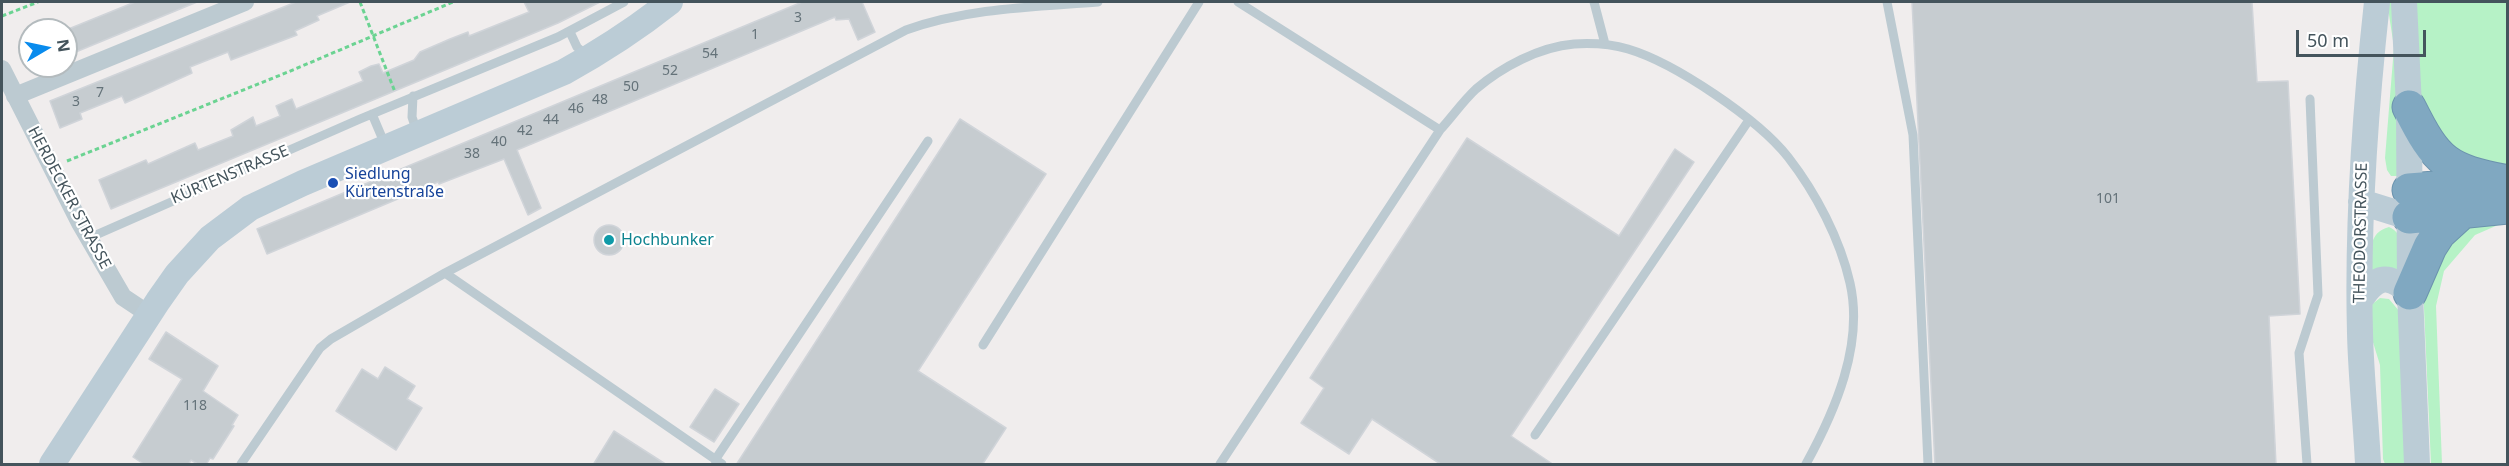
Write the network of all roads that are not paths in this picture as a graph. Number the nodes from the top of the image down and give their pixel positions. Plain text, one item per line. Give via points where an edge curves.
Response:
1 (245, 2) edge
2 (624, 2) edge
3 (670, 2) edge
4 (1098, 2) edge
5 (1199, 2) edge
6 (1238, 2) edge
7 (1594, 2) edge
8 (1887, 2) edge
9 (2377, 2) edge
10 (2404, 2) edge
11 (570, 32) junction
12 (1605, 44) junction
13 (589, 58) junction
14 (2, 69) edge
15 (15, 96) junction
16 (413, 96) junction
17 (2310, 99) dead end
18 (2409, 107) junction
19 (372, 114) junction
20 (1749, 120) junction
21 (1440, 130) junction
22 (418, 134) junction
23 (928, 141) dead end
24 (386, 147) junction
25 (2508, 182) edge
26 (2361, 202) junction
27 (2409, 203) junction
28 (2508, 207) edge
29 (2462, 212) junction
30 (89, 237) junction
31 (445, 273) junction
32 (2410, 293) junction
33 (2360, 300) junction
34 (150, 315) junction
35 (982, 345) dead end
36 (1535, 435) dead end
37 (2370, 460) edge
38 (719, 462) edge
39 (52, 465) edge
40 (241, 465) edge
41 (1220, 465) edge
42 (1806, 465) edge
43 (1928, 465) edge
44 (2307, 465) edge
45 (2417, 465) edge

1 - 15 street
2 - 11 lane, KÜRTENSTRASSE
3 - 13 main road
4 - 31 lane via 1004,9 936,19 906,30
5 - 35 lane
6 - 21 lane
7 - 12 lane
8 - 43 lane via 1912,135
9 - 26 main road, THEODORSTRASSE
10 - 18 main road
11 - 13 lane via 577,47
11 - 16 lane, KÜRTENSTRASSE
12 - 20 lane via 1664,64 1708,89
12 - 21 lane via 1572,44 1537,53 1506,68 1476,90
13 - 22 main road
14 - 15 street, HERDECKER STRASSE
15 - 30 street, HERDECKER STRASSE
16 - 19 lane, KÜRTENSTRASSE
16 - 22 lane via 412,117
17 - 44 lane via 2318,295 2300,353
18 - 25 highway via 2433,151 2452,166 2470,175
18 - 27 main road
19 - 24 lane
19 - 30 lane, KÜRTENSTRASSE
20 - 36 lane
20 - 42 lane via 1787,155 1808,184 1851,284 1853,328 1845,373 1829,423
21 - 41 lane
22 - 24 main road
23 - 38 lane
24 - 34 main road via 250,208 210,238 177,274
25 - 27 highway
26 - 27 main road
26 - 33 main road, THEODORSTRASSE
27 - 29 highway
27 - 32 main road
28 - 29 highway
29 - 32 highway via 2430,247
30 - 34 street, HERDECKER STRASSE via 123,297
31 - 38 lane
31 - 40 lane via 320,348
32 - 33 main road via 2399,283 2385,279 2370,285
32 - 45 main road
33 - 37 main road, THEODORSTRASSE
34 - 39 main road

